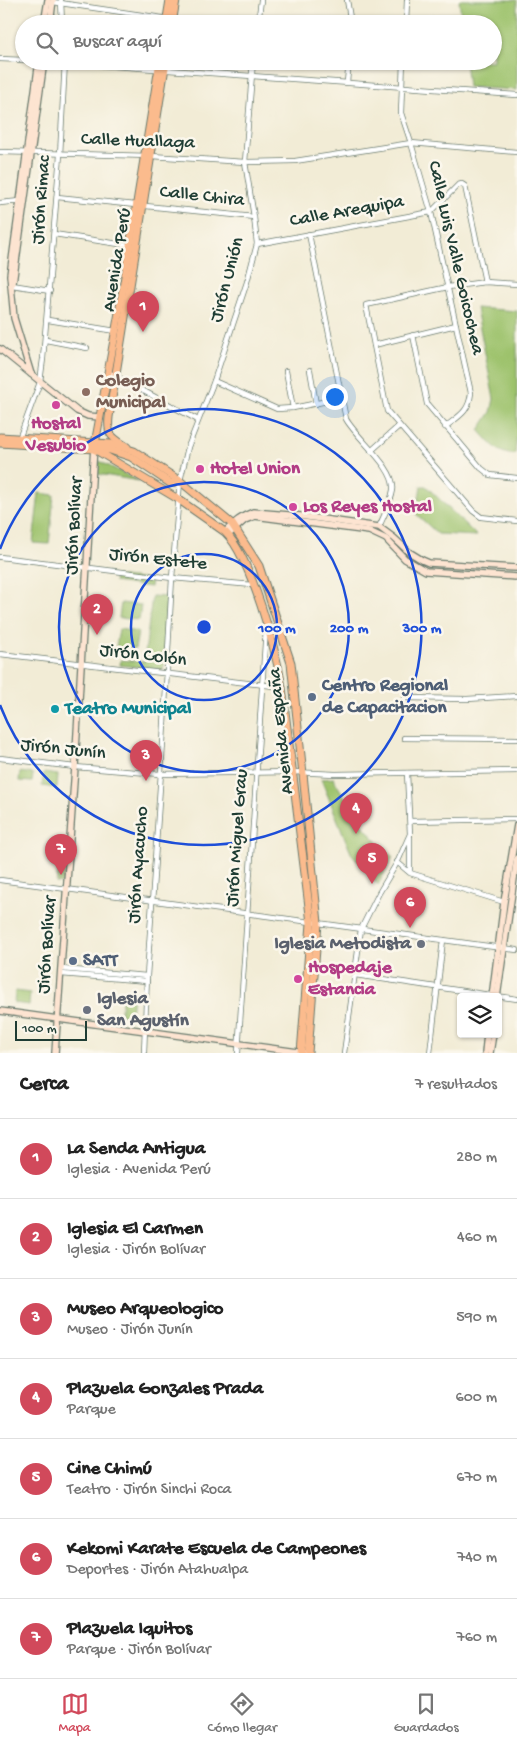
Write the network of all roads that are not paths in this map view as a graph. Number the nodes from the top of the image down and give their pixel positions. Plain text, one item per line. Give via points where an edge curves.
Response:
1 (170, 0) edge
2 (176, 0) edge
3 (261, 0) edge
4 (347, 0) edge
5 (407, 0) edge
6 (51, 1) edge
7 (61, 2) edge
8 (47, 15) edge
9 (50, 15) edge
10 (62, 15) edge
11 (136, 15) edge
12 (170, 15) edge
13 (172, 15) edge
14 (259, 15) edge
15 (350, 15) edge
16 (406, 15) edge
17 (0, 59) edge
18 (15, 60) edge
19 (38, 70) edge
20 (42, 70) edge
21 (65, 70) edge
22 (160, 70) edge
23 (201, 70) edge
24 (252, 70) edge
25 (348, 70) edge
26 (402, 70) edge
27 (252, 75) junction
28 (347, 82) junction
29 (401, 87) junction
30 (517, 95) edge
31 (411, 144) junction
32 (0, 152) edge
33 (517, 152) edge
34 (29, 153) junction
35 (60, 155) junction
36 (148, 156) junction
37 (244, 162) junction
38 (57, 198) junction
39 (20, 201) junction
40 (0, 203) edge
41 (140, 206) junction
42 (431, 212) junction
43 (254, 217) junction
44 (54, 234) junction
45 (309, 234) junction
46 (257, 244) junction
47 (134, 246) junction
48 (485, 282) junction
49 (517, 284) edge
50 (12, 285) junction
51 (448, 287) junction
52 (50, 291) junction
53 (124, 307) junction
54 (48, 320) junction
55 (456, 325) junction
56 (116, 331) junction
57 (413, 335) junction
58 (48, 340) junction
59 (374, 345) junction
60 (23, 347) junction
61 (87, 348) dead end
62 (0, 349) edge
63 (14, 360) junction
64 (310, 370) dead end
65 (108, 372) junction
66 (286, 372) dead end
67 (31, 374) junction
68 (116, 376) junction
69 (214, 381) junction
70 (40, 382) junction
71 (342, 398) junction
72 (316, 404) junction
73 (293, 408) junction
74 (100, 416) junction
75 (198, 420) junction
76 (399, 426) junction
77 (445, 427) junction
78 (0, 437) edge
79 (19, 439) junction
80 (0, 443) edge
81 (94, 447) junction
82 (134, 451) junction
83 (372, 451) junction
84 (517, 478) edge
85 (180, 481) junction
86 (178, 499) junction
87 (517, 521) edge
88 (234, 526) junction
89 (379, 527) junction
90 (227, 534) junction
91 (0, 557) edge
92 (259, 566) junction
93 (88, 568) junction
94 (517, 568) edge
95 (248, 570) junction
96 (517, 577) edge
97 (172, 578) junction
98 (253, 585) junction
99 (266, 625) junction
100 (0, 654) edge
101 (82, 664) junction
102 (167, 674) junction
103 (262, 685) junction
104 (282, 687) junction
105 (517, 696) edge
106 (404, 698) dead end
107 (404, 738) dead end
108 (517, 739) edge
109 (0, 758) edge
110 (76, 768) junction
111 (517, 771) edge
112 (292, 772) junction
113 (257, 773) junction
114 (407, 773) junction
115 (160, 774) junction
116 (303, 774) junction
117 (517, 819) edge
118 (410, 821) junction
119 (517, 825) edge
120 (410, 834) junction
121 (517, 858) edge
122 (397, 862) junction
123 (410, 872) junction
124 (0, 880) edge
125 (515, 880) edge
126 (67, 889) junction
127 (152, 902) junction
128 (507, 903) junction
129 (517, 906) edge
130 (247, 914) junction
131 (314, 923) junction
132 (361, 929) junction
133 (443, 940) junction
134 (501, 948) junction
135 (517, 950) edge
136 (61, 971) junction
137 (355, 975) junction
138 (147, 978) junction
139 (438, 987) junction
140 (476, 993) edge
141 (495, 993) edge
142 (502, 997) edge
143 (517, 999) edge
144 (0, 1011) edge
145 (58, 1019) junction
146 (145, 1031) junction
147 (487, 1038) edge
148 (492, 1038) edge
149 (238, 1045) junction
150 (55, 1053) edge
151 (144, 1053) edge
152 (238, 1053) edge
153 (305, 1053) edge
154 (344, 1053) edge
155 (430, 1053) edge
156 (485, 1053) edge
157 (490, 1053) edge

1 - 12 main road
2 - 13 main road
3 - 14 street
4 - 15 street
5 - 16 street
6 - 7 street
6 - 8 street
6 - 9 street
7 - 10 street
7 - 11 street
17 - 18 street
19 - 34 street
20 - 34 street
21 - 35 street, Jirón Rimac
22 - 36 main road, Avenida Perú
23 - 27 street
24 - 27 street, Jirón Unión
25 - 28 street
26 - 29 street, Calle Luis Valle Goicochea
27 - 28 street
27 - 37 street, Jirón Unión
28 - 29 street
29 - 30 street
29 - 31 street, Calle Luis Valle Goicochea via 401,114
31 - 33 street, Calle Huallaga
31 - 37 street, Calle Huallaga via 295,161
31 - 42 street, Calle Luis Valle Goicochea
32 - 34 street, Calle Huallaga
34 - 35 street, Calle Huallaga
34 - 39 street
34 - 50 street
35 - 36 street, Calle Huallaga
35 - 38 street, Jirón Rimac
36 - 37 street, Calle Huallaga
36 - 41 main road, Avenida Perú
37 - 43 street, Jirón Unión
38 - 41 street, Calle Chira
38 - 44 street, Jirón Rimac
39 - 40 street
39 - 50 street via 10,275
41 - 43 street, Calle Chira
41 - 47 main road, Avenida Perú
42 - 45 street, Calle Arequipa
42 - 48 street, Calle Arequipa via 458,185 465,186
42 - 51 street, Calle Luis Valle Goicochea
43 - 46 street, Jirón Unión
44 - 47 street
44 - 52 street, Jirón Rimac
45 - 46 street, Calle Arequipa
45 - 71 street
46 - 69 street, Jirón Unión
47 - 53 main road, Avenida Perú
48 - 49 street
48 - 51 street
50 - 52 street
50 - 60 street via 12,308
51 - 55 street, Calle Luis Valle Goicochea
51 - 59 street via 366,305
52 - 54 street, Jirón Rimac
53 - 56 main road, Avenida Perú
53 - 68 main road, Avenida Perú
54 - 56 street
54 - 58 street, Jirón Rimac
55 - 57 street
55 - 77 street, Calle Luis Valle Goicochea via 471,393 470,404
56 - 65 main road, Avenida Perú
57 - 59 street
57 - 77 street via 427,404
58 - 61 street
58 - 70 street, Jirón Rimac
59 - 76 street via 387,410
60 - 63 street
60 - 67 street
62 - 63 street
63 - 67 street
64 - 72 street
65 - 68 street
65 - 74 main road, Avenida Perú
66 - 73 street
67 - 70 street
68 - 75 street
68 - 82 main road, Avenida Perú via 108,429 111,436
69 - 73 street via 278,409
69 - 75 street, Jirón Unión
70 - 74 street via 77,411 88,416
70 - 79 street, Jirón Rimac
71 - 72 street
71 - 83 street via 346,419
72 - 73 street
74 - 81 main road, Avenida Perú
75 - 85 street, Jirón Unión
76 - 83 street
76 - 87 street via 473,511 481,516
77 - 84 street via 490,475
78 - 79 main road, Avenida España
79 - 81 main road, Avenida España
80 - 81 main road, Avenida España
81 - 82 main road, Avenida España via 111,444
81 - 85 main road via 131,457 170,483
81 - 86 main road, Avenida España
81 - 93 street, Jirón Bolívar
82 - 85 main road, Avenida España
83 - 89 street via 388,472 393,488
85 - 86 street, Jirón Unión
85 - 88 main road, Avenida España
86 - 90 main road, Avenida España
86 - 97 street, Jirón Ayacucho
88 - 89 street via 246,515 262,512
88 - 90 street
88 - 92 main road, Avenida España
88 - 96 street via 262,516 369,530 386,538 405,559 426,572
89 - 94 street via 409,552 429,563
90 - 95 main road, Avenida España
91 - 93 street, Jirón Estete
92 - 95 main road via 255,564
92 - 116 main road, Avenida España via 291,663
93 - 97 street, Jirón Estete
93 - 101 street, Jirón Bolívar
95 - 98 main road, Avenida España
97 - 98 street, Jirón Estete
97 - 102 street, Jirón Ayacucho
98 - 99 main road, Avenida España
99 - 103 street, Jirón Miguel Grau
99 - 104 main road, Avenida España
100 - 101 street, Jirón Colón
101 - 102 street, Jirón Colón
101 - 110 street, Jirón Bolívar
102 - 103 street, Jirón Colón
102 - 115 street, Jirón Ayacucho
103 - 104 street, Jirón Colón
103 - 113 street, Jirón Miguel Grau
104 - 112 main road, Avenida España
105 - 106 street
107 - 108 street
109 - 110 street, Jirón Junín
110 - 115 street, Jirón Junín
110 - 126 street, Jirón Bolívar
111 - 114 street, Jirón Junín
112 - 113 street, Jirón Junín
112 - 116 street, Jirón Junín
112 - 131 main road, Avenida España
113 - 115 street, Jirón Junín
113 - 130 street, Jirón Miguel Grau
114 - 116 street, Jirón Junín
114 - 118 street
115 - 127 street, Jirón Ayacucho
116 - 131 main road, Avenida España
117 - 118 street
118 - 120 street
119 - 128 street
120 - 122 street
120 - 123 street
121 - 125 street
122 - 123 street
122 - 132 street
123 - 128 street
124 - 126 street
125 - 128 street
126 - 127 street
126 - 136 street, Jirón Bolívar
127 - 130 street
127 - 138 street, Jirón Ayacucho
128 - 129 street
128 - 134 street
130 - 131 street
130 - 149 street, Jirón Miguel Grau
131 - 132 street
131 - 153 main road, Avenida España
132 - 133 street
132 - 137 street
133 - 134 street
133 - 139 street
134 - 135 street
134 - 141 street
136 - 138 street
136 - 145 street, Jirón Bolívar
137 - 139 street
137 - 154 street
138 - 146 street, Jirón Ayacucho
139 - 140 street
139 - 155 street
142 - 143 street
144 - 145 street
145 - 146 street
145 - 150 street, Jirón Bolívar
146 - 149 street
146 - 151 street, Jirón Ayacucho
147 - 156 street
148 - 157 street
149 - 152 street, Jirón Miguel Grau
149 - 153 street

